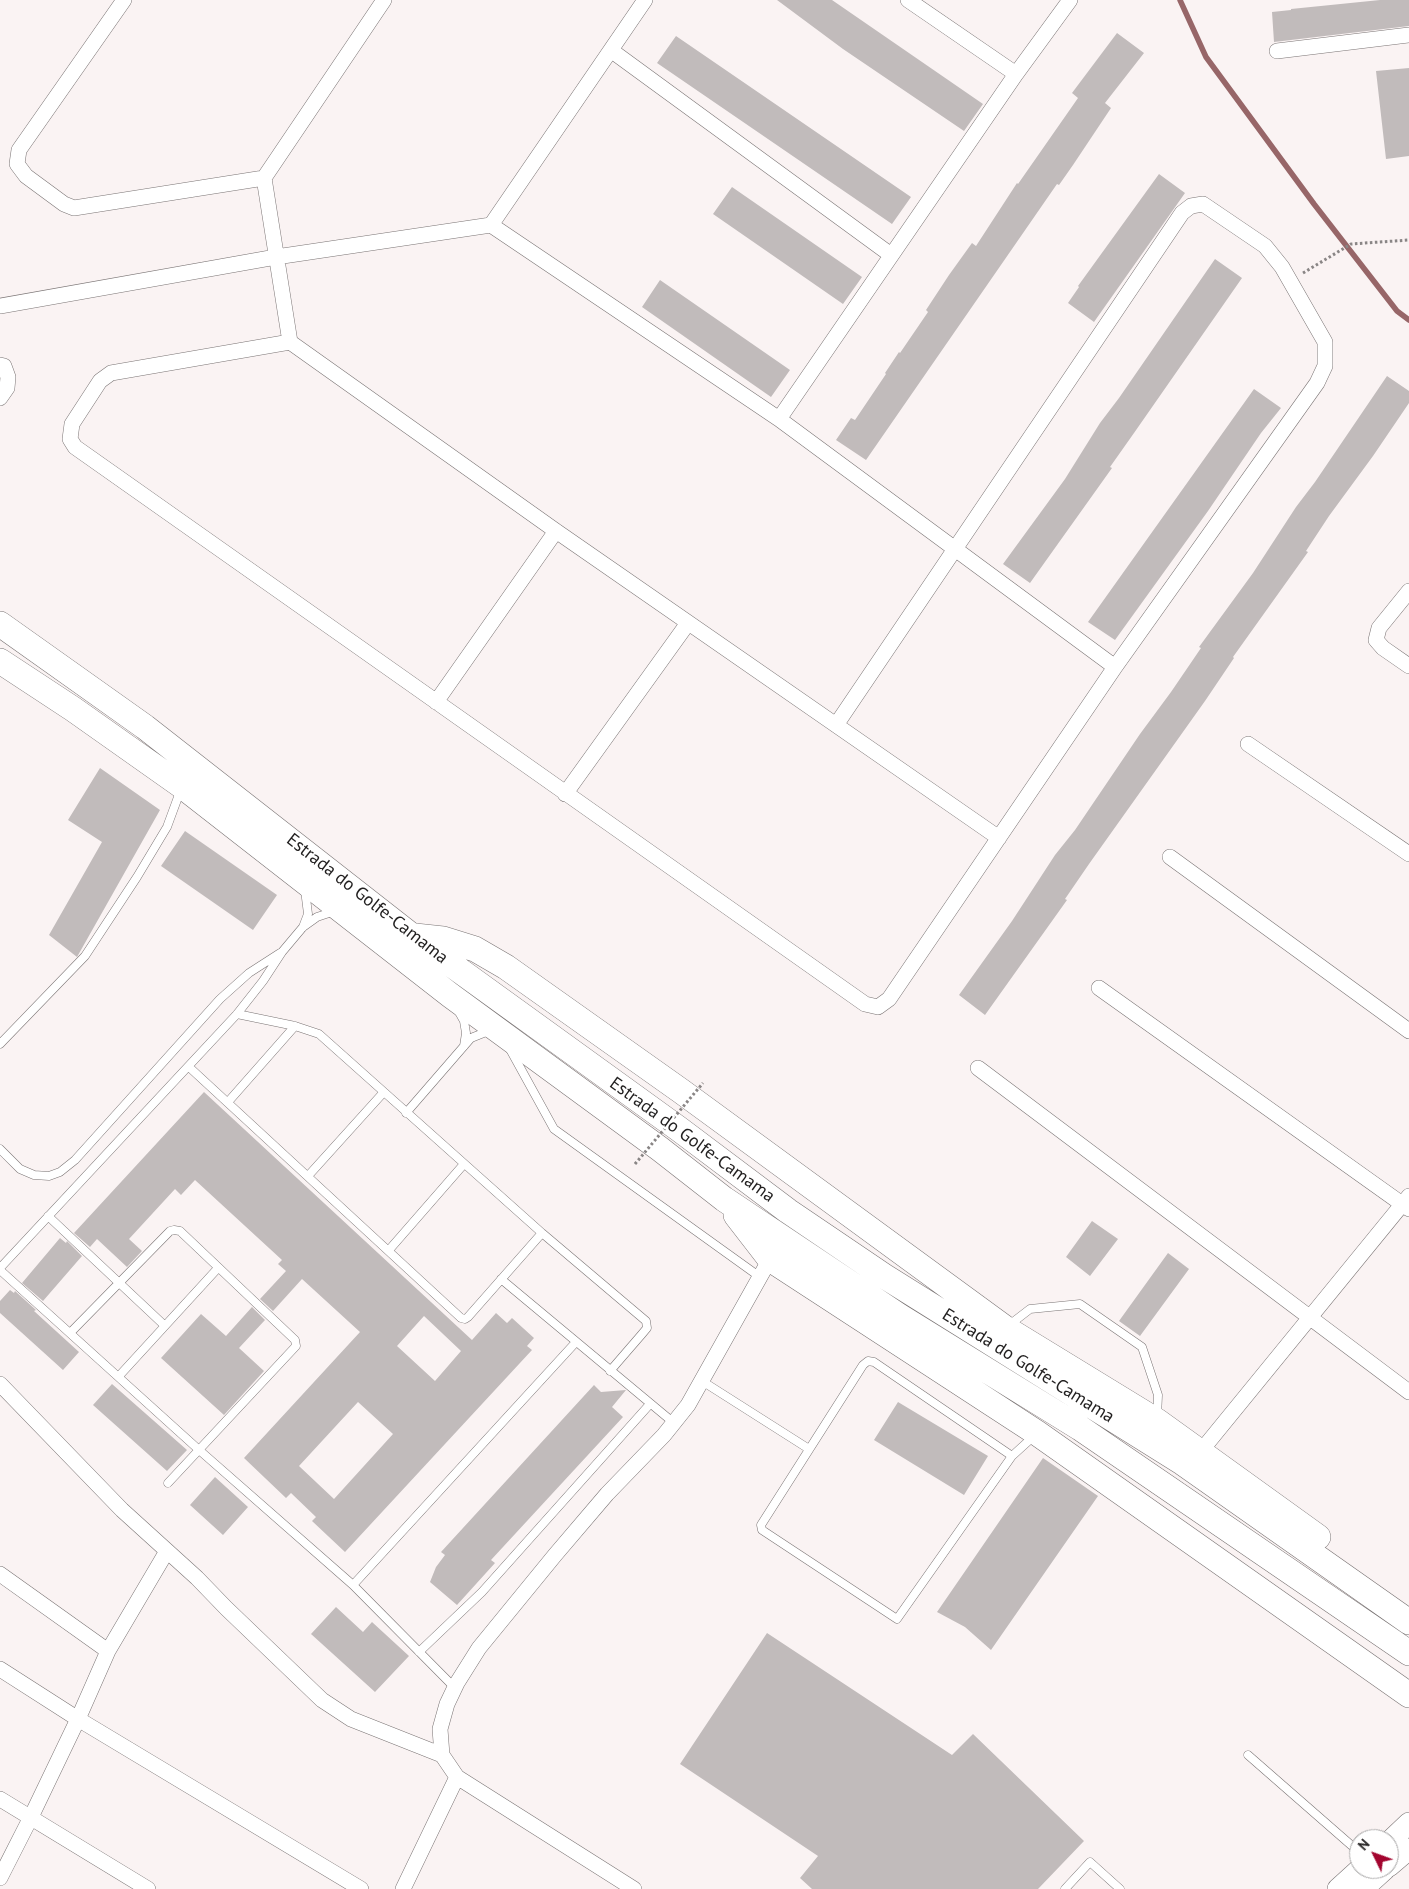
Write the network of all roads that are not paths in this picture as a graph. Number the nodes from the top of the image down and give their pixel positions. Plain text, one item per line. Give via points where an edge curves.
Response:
1 (124, 0) edge
2 (384, 0) edge
3 (645, 0) edge
4 (908, 0) edge
5 (1070, 0) edge
6 (1409, 35) edge
7 (612, 51) junction
8 (1277, 51) dead end
9 (1016, 74) junction
10 (264, 178) junction
11 (491, 224) junction
12 (891, 255) junction
13 (276, 257) junction
14 (0, 306) edge
15 (290, 342) junction
16 (0, 365) edge
17 (0, 398) edge
18 (779, 419) junction
19 (556, 531) junction
20 (956, 548) junction
21 (1409, 592) edge
22 (688, 623) junction
23 (0, 624) edge
24 (0, 661) edge
25 (1409, 666) edge
26 (1115, 667) junction
27 (436, 702) junction
28 (836, 725) junction
29 (1248, 744) dead end
30 (182, 786) junction
31 (566, 794) junction
32 (999, 838) junction
33 (1409, 854) edge
34 (1170, 857) dead end
35 (299, 876) junction
36 (355, 920) junction
37 (303, 927) junction
38 (412, 936) junction
39 (282, 952) junction
40 (1099, 988) dead end
41 (450, 995) junction
42 (237, 1014) junction
43 (295, 1026) junction
44 (1409, 1031) edge
45 (500, 1032) junction
46 (0, 1044) edge
47 (464, 1046) junction
48 (188, 1066) junction
49 (978, 1068) dead end
50 (383, 1093) junction
51 (228, 1102) junction
52 (406, 1113) junction
53 (0, 1149) edge
54 (464, 1164) junction
55 (308, 1176) junction
56 (724, 1199) junction
57 (1407, 1203) edge
58 (48, 1216) junction
59 (542, 1233) junction
60 (389, 1250) junction
61 (218, 1268) junction
62 (765, 1268) junction
63 (0, 1269) edge
64 (501, 1280) junction
65 (120, 1282) junction
66 (1311, 1317) junction
67 (164, 1325) junction
68 (1005, 1328) junction
69 (70, 1333) junction
70 (576, 1342) junction
71 (610, 1371) junction
72 (119, 1376) junction
73 (702, 1381) junction
74 (0, 1384) edge
75 (1409, 1392) edge
76 (650, 1404) junction
77 (1157, 1421) junction
78 (674, 1423) junction
79 (1037, 1433) junction
80 (198, 1449) junction
81 (809, 1450) junction
82 (1201, 1451) junction
83 (1012, 1456) junction
84 (168, 1483) dead end
85 (168, 1551) junction
86 (0, 1574) edge
87 (353, 1585) junction
88 (1398, 1604) edge
89 (1409, 1622) edge
90 (108, 1651) junction
91 (419, 1652) junction
92 (1409, 1653) edge
93 (0, 1669) edge
94 (455, 1688) junction
95 (1406, 1695) edge
96 (78, 1719) junction
97 (442, 1755) junction
98 (1248, 1755) dead end
99 (457, 1777) junction
100 (0, 1799) edge
101 (31, 1817) junction
102 (1409, 1823) edge
103 (1399, 1832) edge
104 (1349, 1843) edge
105 (1409, 1849) edge
106 (1399, 1858) edge
107 (0, 1878) edge
108 (1349, 1879) edge
109 (1374, 1879) edge
110 (148, 1889) edge
111 (361, 1889) edge
112 (403, 1889) edge
113 (634, 1889) edge
114 (1064, 1889) edge
115 (1120, 1889) edge
116 (1338, 1889) edge
117 (1363, 1889) edge

1 - 10 street via 19,150 16,164 26,176 74,208
2 - 10 street
3 - 7 street
4 - 9 street
5 - 9 street
6 - 8 street
7 - 11 street
7 - 12 street
9 - 12 street
10 - 13 street
11 - 13 street
11 - 18 street
12 - 18 street
13 - 14 street
13 - 15 street
15 - 19 street
15 - 27 street via 111,373 100,381 72,424 70,439 83,452
16 - 17 street via 4,366 8,377 7,388
18 - 20 street
19 - 22 street
19 - 27 street
20 - 26 street
20 - 26 street via 1182,213 1191,206 1203,204 1265,246 1282,267 1325,342 1325,366 1317,383
20 - 28 street
21 - 25 street via 1379,628 1376,640
22 - 28 street
22 - 31 street
23 - 38 highway, Estrada do Golfe-Camama via 145,726
24 - 30 highway, Estrada do Golfe-Camama
26 - 32 street
27 - 31 street
28 - 32 street
29 - 33 street
30 - 35 highway, Estrada do Golfe-Camama
30 - 46 lane via 167,827 85,956
31 - 32 street via 865,1004 878,1007 889,999
34 - 44 street
35 - 36 highway, Estrada do Golfe-Camama
35 - 37 lane via 307,894 308,914
36 - 37 lane via 345,913 333,911
36 - 41 highway, Estrada do Golfe-Camama
37 - 39 lane
38 - 68 highway via 442,939 474,949 506,967
38 - 88 highway, Estrada do Golfe-Camama via 788,1211 884,1276 1183,1463
39 - 42 lane
39 - 53 lane via 249,973 220,999 75,1160 60,1172 49,1176 34,1175 20,1169
40 - 57 street
41 - 45 highway, Estrada do Golfe-Camama
41 - 47 lane via 464,1021
42 - 43 lane
42 - 48 lane
43 - 50 lane via 319,1034
43 - 51 lane
45 - 47 lane via 490,1030 471,1038
45 - 56 highway, Estrada do Golfe-Camama
45 - 62 lane via 554,1128
47 - 52 lane
48 - 51 lane
48 - 58 lane
49 - 66 street
50 - 52 lane
50 - 55 lane
51 - 55 lane
52 - 54 lane
54 - 59 lane
54 - 60 lane
55 - 60 lane
56 - 62 highway
56 - 92 highway, Estrada do Golfe-Camama via 898,1316 1080,1428
57 - 66 street
58 - 63 lane
58 - 65 lane
59 - 64 lane
59 - 71 lane via 646,1321 642,1334
60 - 64 lane via 465,1319
61 - 65 lane via 180,1231 174,1230
61 - 67 lane
61 - 80 lane via 295,1340 296,1346
62 - 73 street
62 - 79 highway
63 - 69 lane
64 - 70 lane
65 - 67 lane
65 - 69 lane
66 - 75 street
66 - 82 street
67 - 72 lane
68 - 77 highway
68 - 77 lane via 1030,1309 1080,1304 1142,1347 1158,1395
69 - 72 lane
70 - 71 lane
70 - 87 lane
71 - 76 lane
72 - 80 lane
73 - 78 street
73 - 81 lane
74 - 85 street via 122,1510
76 - 78 lane
76 - 91 lane via 482,1592
77 - 82 highway
78 - 94 street via 555,1555 479,1648
79 - 83 lane
79 - 95 highway
80 - 84 lane
80 - 87 lane
81 - 83 lane via 868,1361
81 - 83 lane via 761,1525 762,1530 897,1619
82 - 88 highway
85 - 90 street
85 - 97 street via 322,1700 351,1719
86 - 90 street
87 - 91 lane
88 - 89 highway, Estrada do Golfe-Camama
90 - 96 street
91 - 94 lane
93 - 96 street
94 - 97 street via 440,1729
96 - 101 street
96 - 111 street
97 - 99 street
98 - 104 lane
99 - 112 street
99 - 113 street
100 - 101 street
101 - 107 street
101 - 110 street
102 - 103 main road
105 - 106 main road
108 - 116 main road
109 - 117 main road
114 - 115 lane via 1090,1862

